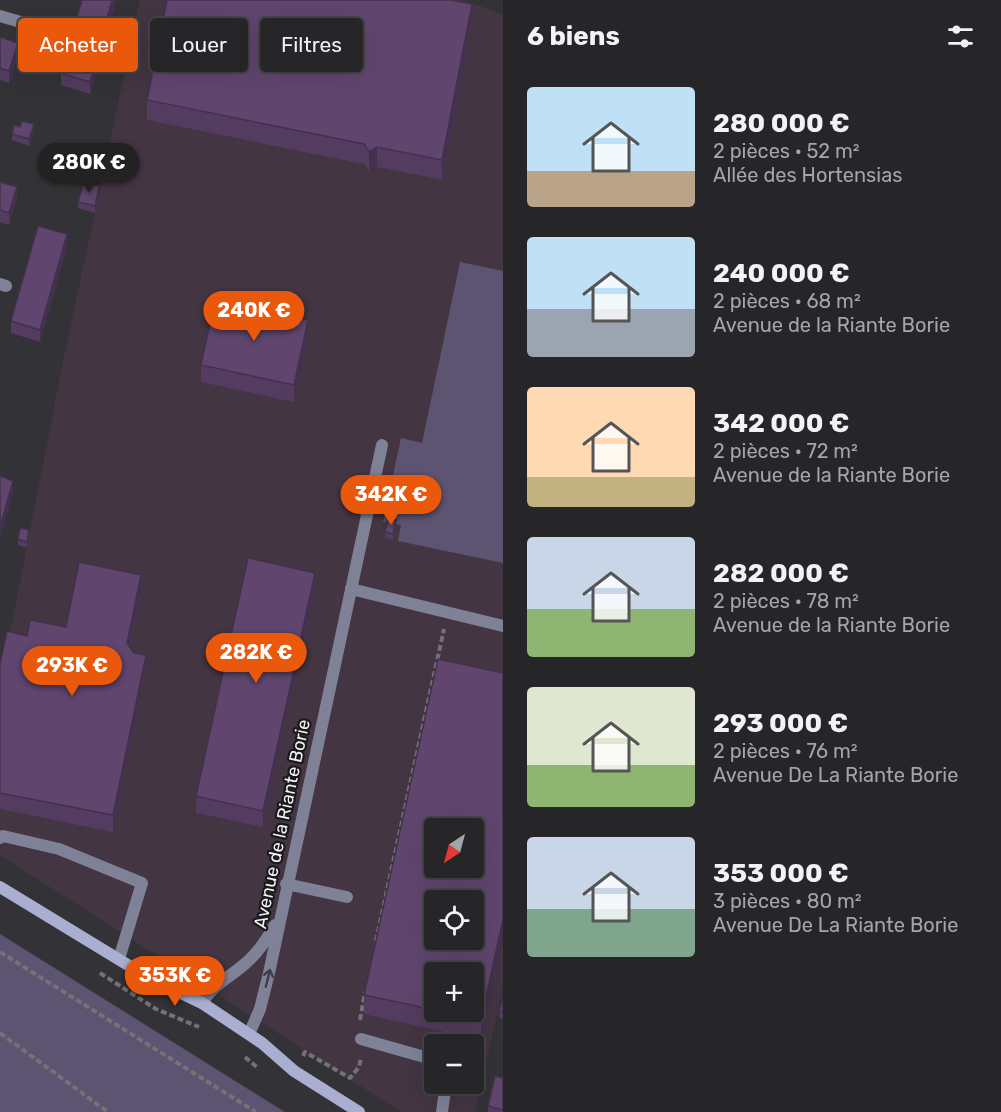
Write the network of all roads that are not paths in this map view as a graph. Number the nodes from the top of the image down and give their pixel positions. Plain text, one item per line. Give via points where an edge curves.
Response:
1 (0, 16) edge
2 (18, 21) edge
3 (382, 445) dead end
4 (351, 589) junction
5 (503, 626) edge
6 (2, 837) edge
7 (286, 884) junction
8 (0, 887) edge
9 (347, 897) dead end
10 (280, 916) junction
11 (118, 959) junction
12 (202, 1002) junction
13 (249, 1034) junction
14 (361, 1039) road end
15 (424, 1057) edge
16 (444, 1094) edge
17 (359, 1112) edge
18 (442, 1112) edge

1 - 2 street
3 - 4 street, Avenue de la Riante Borie
4 - 5 street
4 - 7 street, Avenue de la Riante Borie
6 - 11 street via 60,849 142,883
7 - 9 street
7 - 10 street, Avenue de la Riante Borie
8 - 11 street
10 - 12 street via 256,953 207,993
13 -> 10 street, Avenue de la Riante Borie via 262,1000
11 - 12 street
12 - 13 street
13 - 17 street via 294,1071
14 - 15 street
16 - 18 street

